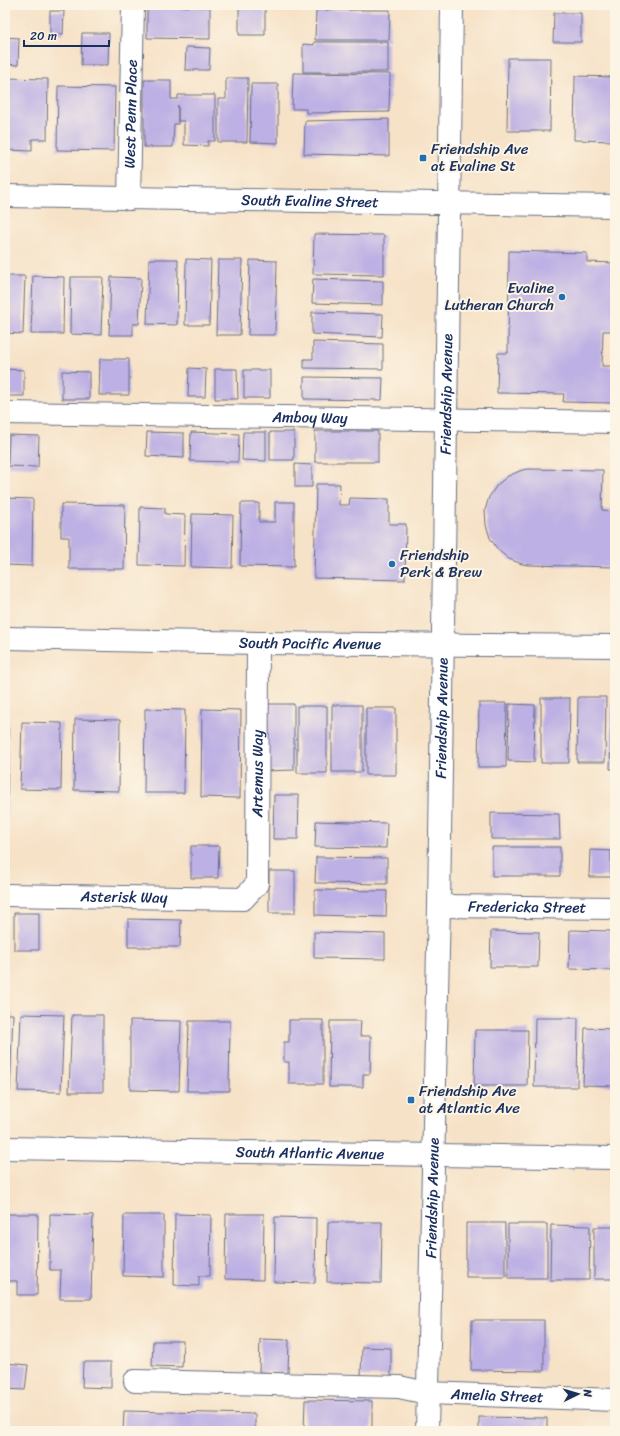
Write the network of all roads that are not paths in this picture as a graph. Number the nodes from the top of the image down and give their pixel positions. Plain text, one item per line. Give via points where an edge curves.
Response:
1 (133, 5) edge
2 (452, 5) edge
3 (5, 196) edge
4 (129, 199) junction
5 (449, 204) junction
6 (615, 206) edge
7 (5, 413) edge
8 (446, 419) junction
9 (615, 422) edge
10 (5, 638) edge
11 (258, 643) junction
12 (442, 644) junction
13 (615, 646) edge
14 (5, 895) edge
15 (243, 899) joint
16 (439, 906) junction
17 (615, 908) edge
18 (5, 1148) edge
19 (432, 1155) junction
20 (615, 1158) edge
21 (135, 1381) dead end
22 (427, 1393) junction
23 (615, 1400) edge
24 (427, 1431) edge

1 - 4 street, West Penn Place
2 - 5 street, Friendship Avenue
3 - 4 street, South Evaline Street
4 - 5 street, South Evaline Street
5 - 6 street, South Evaline Street
5 - 8 street, Friendship Avenue
7 - 8 street, Amboy Way
8 - 9 street, Amboy Way
8 - 12 street, Friendship Avenue
10 - 11 street, South Pacific Avenue
11 - 12 street, South Pacific Avenue
11 - 15 street, Artemus Way via 257,884
12 - 13 street, South Pacific Avenue
12 - 16 street, Friendship Avenue
14 - 15 street, Asterisk Way
16 - 17 street, Fredericka Street
16 - 19 street, Friendship Avenue
18 - 19 street, South Atlantic Avenue
19 - 20 street, South Atlantic Avenue
19 - 22 street, Friendship Avenue
21 - 22 street, Amelia Street via 399,1387
22 - 23 street, Amelia Street
22 - 24 street, Friendship Avenue

